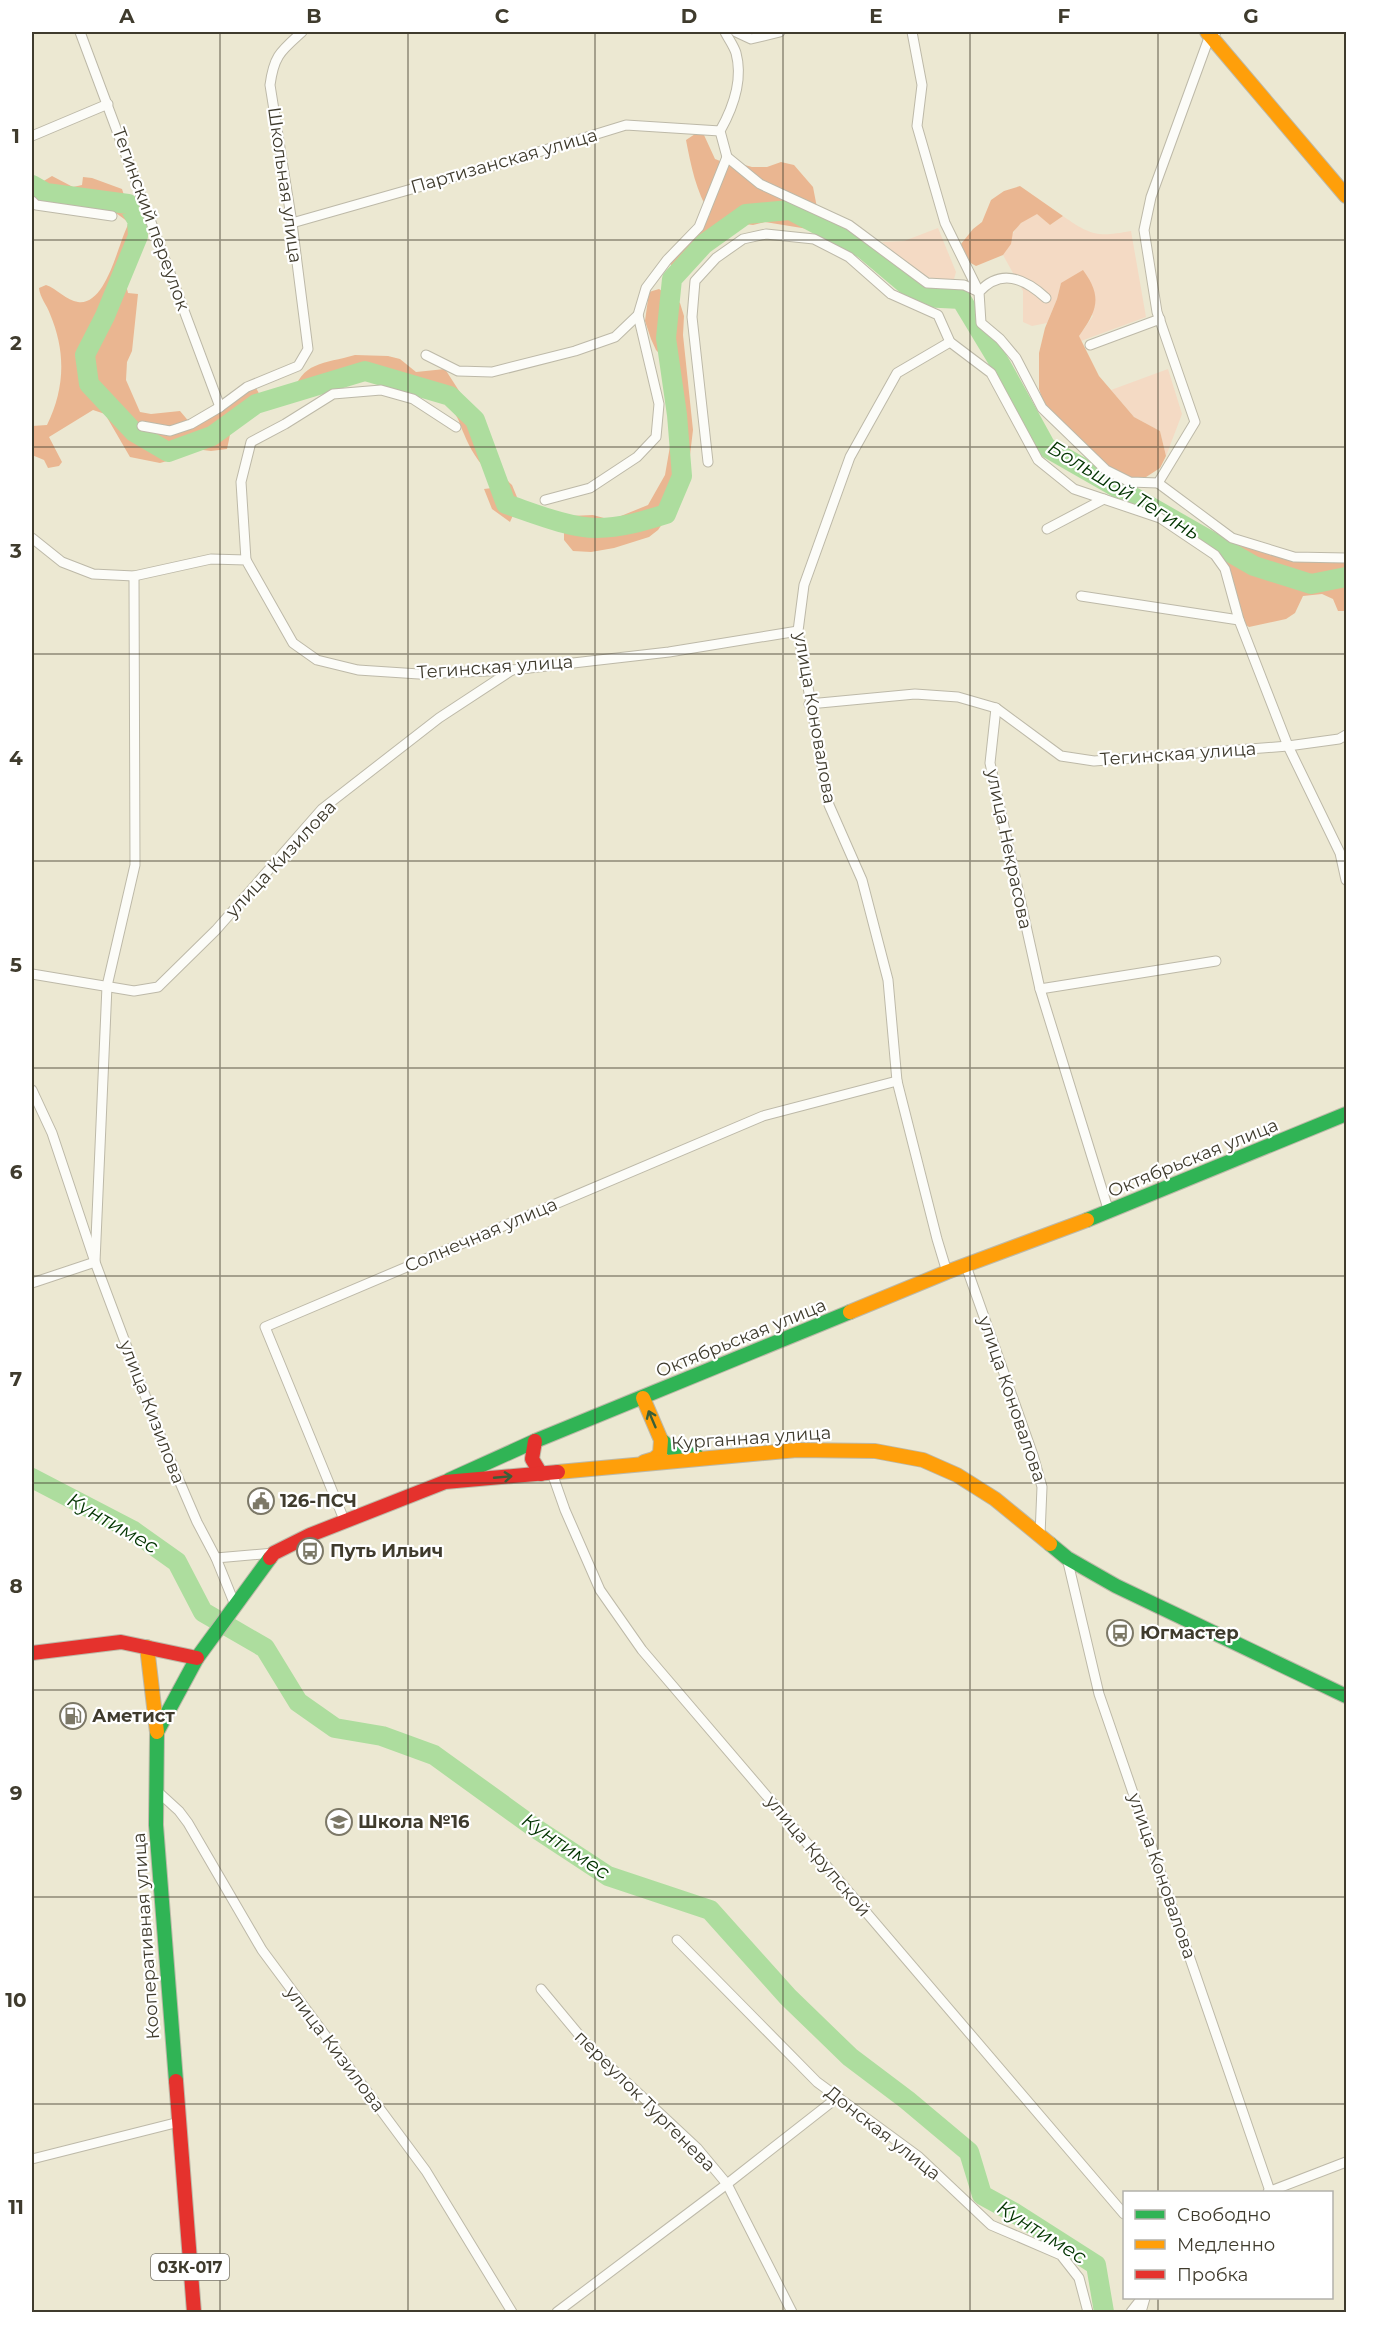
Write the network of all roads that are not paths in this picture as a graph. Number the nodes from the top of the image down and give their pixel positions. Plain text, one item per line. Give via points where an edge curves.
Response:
1 (80, 32) edge
2 (302, 32) edge
3 (725, 32) edge
4 (736, 32) edge
5 (780, 32) edge
6 (912, 32) edge
7 (1211, 33) edge
8 (108, 104) junction
9 (720, 130) junction
10 (32, 136) edge
11 (727, 157) junction
12 (1347, 196) edge
13 (32, 201) edge
14 (111, 216) dead end
15 (292, 222) junction
16 (979, 292) junction
17 (1046, 298) dead end
18 (638, 315) junction
19 (1160, 319) junction
20 (950, 342) junction
21 (1090, 345) dead end
22 (426, 355) dead end
23 (220, 407) junction
24 (142, 426) dead end
25 (456, 427) dead end
26 (708, 462) dead end
27 (1158, 483) junction
28 (1104, 499) junction
29 (545, 500) dead end
30 (1047, 529) dead end
31 (32, 538) edge
32 (1347, 558) edge
33 (246, 560) junction
34 (134, 576) junction
35 (1081, 596) dead end
36 (1239, 620) junction
37 (798, 631) junction
38 (512, 670) junction
39 (809, 704) junction
40 (996, 708) junction
41 (1347, 735) edge
42 (1288, 746) junction
43 (1347, 880) edge
44 (1216, 961) dead end
45 (32, 974) edge
46 (107, 986) junction
47 (1040, 989) junction
48 (897, 1081) junction
49 (32, 1090) edge
50 (1347, 1114) edge
51 (1108, 1212) junction
52 (95, 1262) junction
53 (966, 1266) junction
54 (947, 1272) junction
55 (32, 1282) edge
56 (643, 1398) junction
57 (662, 1440) junction
58 (535, 1441) junction
59 (706, 1457) junction
60 (633, 1466) junction
61 (547, 1473) junction
62 (445, 1482) junction
63 (345, 1522) junction
64 (1040, 1536) junction
65 (274, 1553) junction
66 (216, 1558) junction
67 (1067, 1558) junction
68 (235, 1605) junction
69 (147, 1647) junction
70 (32, 1653) edge
71 (196, 1658) junction
72 (1347, 1696) edge
73 (157, 1732) junction
74 (155, 1789) junction
75 (677, 1940) dead end
76 (541, 1989) dead end
77 (838, 2097) junction
78 (179, 2122) junction
79 (32, 2159) edge
80 (1347, 2162) edge
81 (727, 2184) junction
82 (1269, 2191) edge
83 (1272, 2191) edge
84 (1123, 2212) edge
85 (1143, 2299) edge
86 (195, 2310) edge
87 (512, 2313) edge
88 (556, 2313) edge
89 (792, 2313) edge
90 (1088, 2313) edge
91 (1131, 2313) edge

1 - 8 street, Тегинский переулок
2 - 15 street, Школьная улица via 273,64 270,85
3 - 9 street via 736,53 738,80 732,109
4 - 5 street via 751,39
6 - 16 street via 922,85 917,126 945,223
7 - 12 main road
7 - 19 street via 1151,197 1144,230
8 - 10 street
8 - 23 street, Тегинский переулок
9 - 11 street
9 - 15 street, Партизанская улица via 626,125
11 - 16 street via 760,184 849,225 927,283 964,285
11 - 18 street via 699,228 646,288
13 - 14 street via 36,206
15 - 23 street, Школьная улица via 308,349 298,366 247,387
16 - 17 street via 1000,278 1011,277
16 - 27 street via 981,323 1016,358 1042,408 1106,470 1130,482
18 - 22 street via 615,337 492,372 458,371
18 - 29 street via 659,404 656,437 637,457 590,488
19 - 21 street
19 - 27 street via 1195,422
20 - 26 street via 938,315 891,294 849,257 814,239 766,234 743,239 716,258 694,281 692,317
20 - 28 street via 991,374 1038,460 1074,489
20 - 37 street, улица Коновалова via 897,373 850,457 804,585
23 - 24 street via 170,431
25 - 33 street, Тегинская улица via 413,399 381,390 333,394 251,442 241,482
27 - 32 street via 1232,538 1294,557
28 - 30 street
28 - 36 street via 1160,518 1215,555 1225,569
31 - 34 street via 62,562 93,574
33 - 34 street via 211,559
33 - 38 street, Тегинская улица via 293,643 317,660 358,670 419,674
34 - 46 street, улица Кизилова via 135,865
35 - 36 street
36 - 42 street
37 - 38 street, Тегинская улица via 669,652
37 - 39 street, улица Коновалова
38 - 46 street, улица Кизилова via 439,718 322,809 216,930 158,987 134,991
39 - 40 street, Тегинская улица via 915,694 958,697
39 - 48 street, улица Коновалова via 828,805 862,880 888,980
40 - 42 street, Тегинская улица via 1061,756 1094,761
40 - 47 street, улица Некрасова via 990,763
41 - 42 street, Тегинская улица via 1339,740
42 - 43 street via 1340,853
44 - 47 street
45 - 46 street, улица Кизилова
46 - 52 street, улица Кизилова
47 - 51 street, улица Некрасова
48 - 54 street, улица Коновалова
48 - 63 street, Солнечная улица via 763,1116 265,1327
49 - 52 street, улица Кизилова via 52,1133
50 - 51 main road, Октябрьская улица
51 - 53 main road, Октябрьская улица
52 - 55 street
52 - 66 street, улица Кизилова via 163,1443
53 - 54 main road, Октябрьская улица
53 - 64 street, улица Коновалова via 1042,1487
54 - 56 main road, Октябрьская улица
57 -> 56 main road, Курганная улица
56 - 58 main road, Октябрьская улица
57 - 59 main road via 684,1454
57 - 60 main road, Курганная улица via 660,1454
58 - 61 main road via 533,1465
58 - 62 main road, Октябрьская улица
59 - 60 main road, Курганная улица
59 - 64 main road, Курганная улица via 834,1449 923,1460 957,1475 995,1499
60 - 61 main road, Курганная улица
62 -> 61 main road, Курганная улица
61 - 84 street, улица Крупской via 600,1590 642,1650
62 - 63 main road, Октябрьская улица
63 - 65 main road, Октябрьская улица
64 - 67 main road, Курганная улица
65 - 66 street
65 - 68 main road, Октябрьская улица
66 - 68 street, улица Кизилова
67 - 72 main road, Курганная улица via 1116,1586
67 - 82 street, улица Коновалова via 1099,1694
68 - 71 main road, Октябрьская улица
69 - 70 main road via 121,1642
69 - 71 main road
69 - 73 main road, Кооперативная улица
71 - 73 main road, Октябрьская улица
73 - 74 main road, Кооперативная улица
74 - 78 main road, Кооперативная улица
74 - 87 street, улица Кизилова via 188,1823 262,1950 426,2171
75 - 77 street, Донская улица via 817,2082
76 - 81 street, переулок Тургенева via 590,2048 697,2148
77 - 81 street, переулок Тургенева
77 - 90 street, Донская улица via 920,2157 991,2225 1060,2255 1078,2278
78 - 79 street
78 - 86 main road, Кооперативная улица / 03К-017
80 - 83 street
81 - 88 street, переулок Тургенева
81 - 89 street, переулок Тургенева
85 - 91 street

